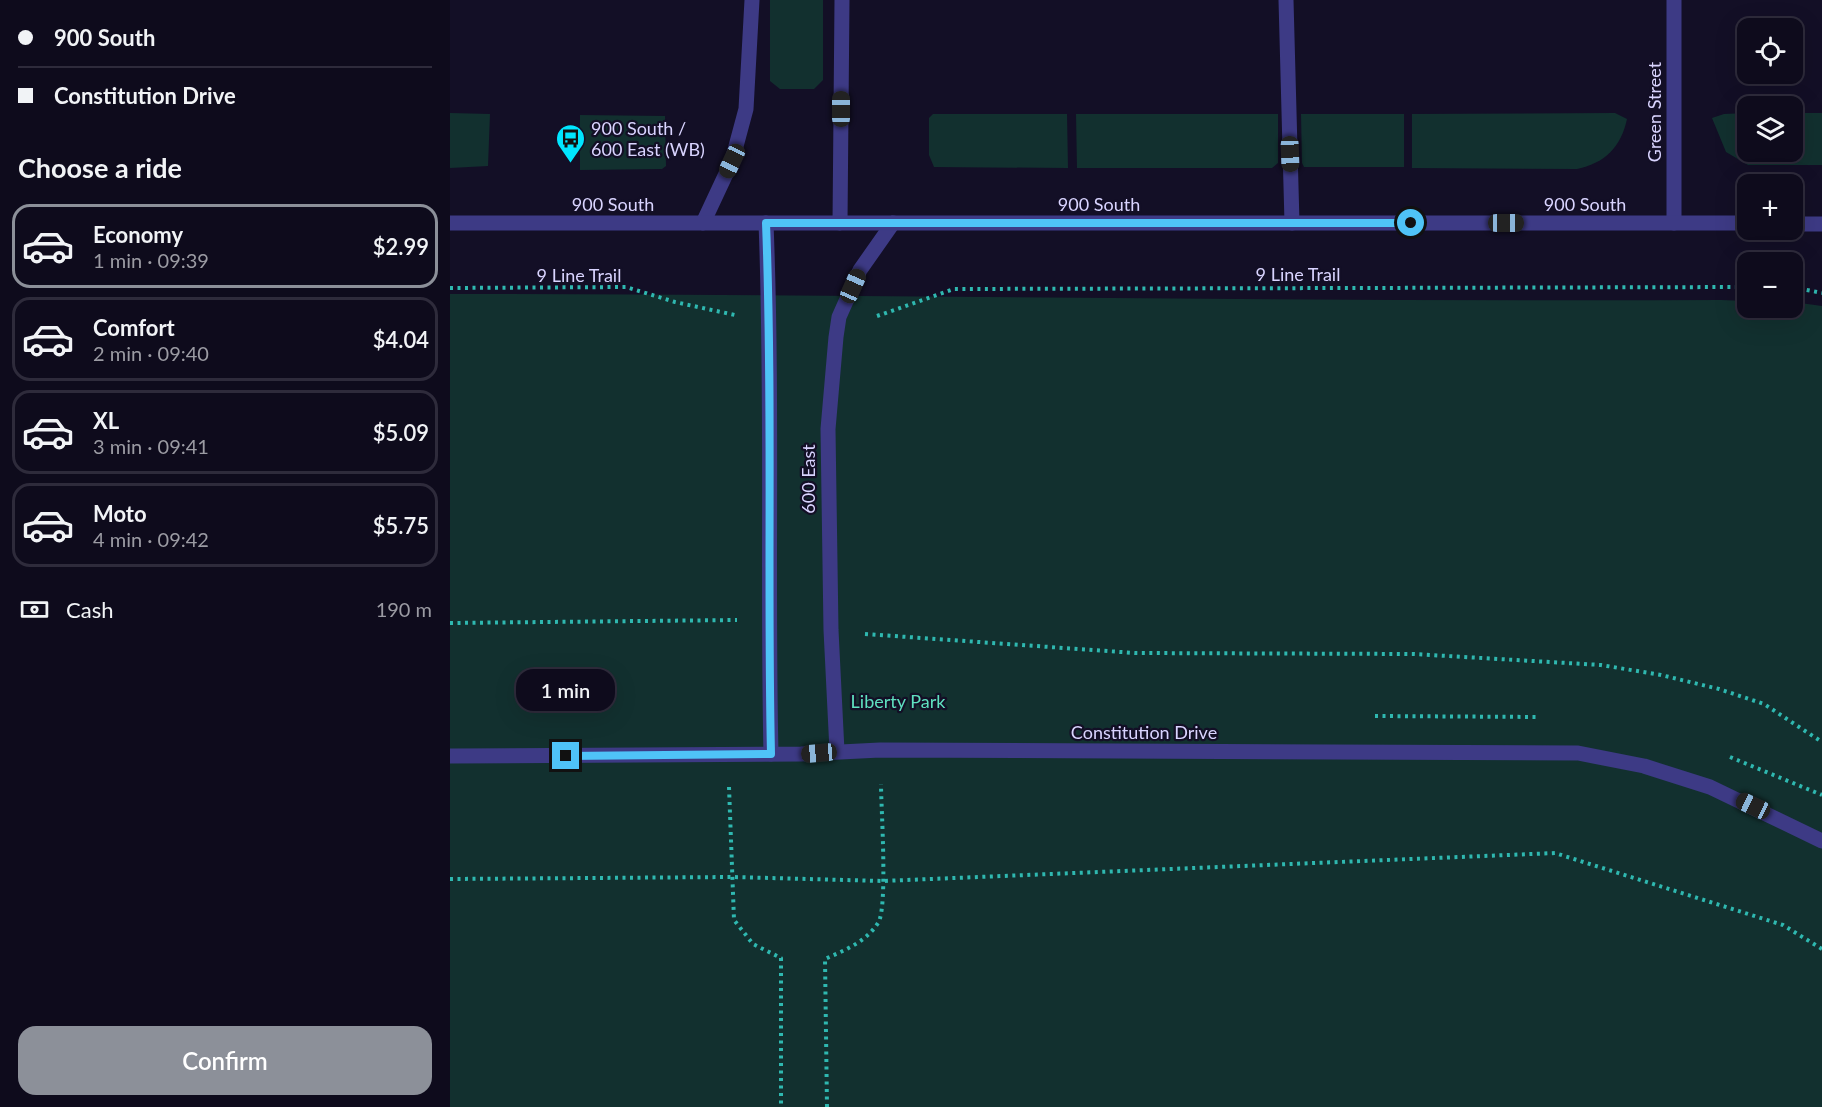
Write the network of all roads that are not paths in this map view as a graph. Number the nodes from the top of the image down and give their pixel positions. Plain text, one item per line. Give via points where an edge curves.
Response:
1 (752, 0) edge
2 (842, 0) edge
3 (1286, 0) edge
4 (1674, 0) edge
5 (450, 223) edge
6 (703, 223) junction
7 (766, 223) junction
8 (840, 223) junction
9 (893, 223) junction
10 (1292, 223) junction
11 (1674, 223) junction
12 (1737, 223) edge
13 (1803, 224) edge
14 (1822, 224) edge
15 (837, 751) junction
16 (771, 754) junction
17 (450, 756) edge
18 (1822, 841) edge

1 - 6 street via 746,109 732,161
2 - 8 street
3 - 10 street
4 - 11 street, Green Street
5 - 6 street, 900 South
6 - 7 street, 900 South
7 - 8 street, 900 South
7 - 16 street
8 - 9 street, 900 South
9 - 10 street, 900 South
9 - 15 street, 600 East via 860,270 838,317 828,429
10 - 11 street, 900 South
11 - 12 street, 900 South
13 - 14 street
15 - 16 street, Constitution Drive
15 - 18 street, Constitution Drive via 1578,753 1644,766 1710,786
16 - 17 street, Constitution Drive

